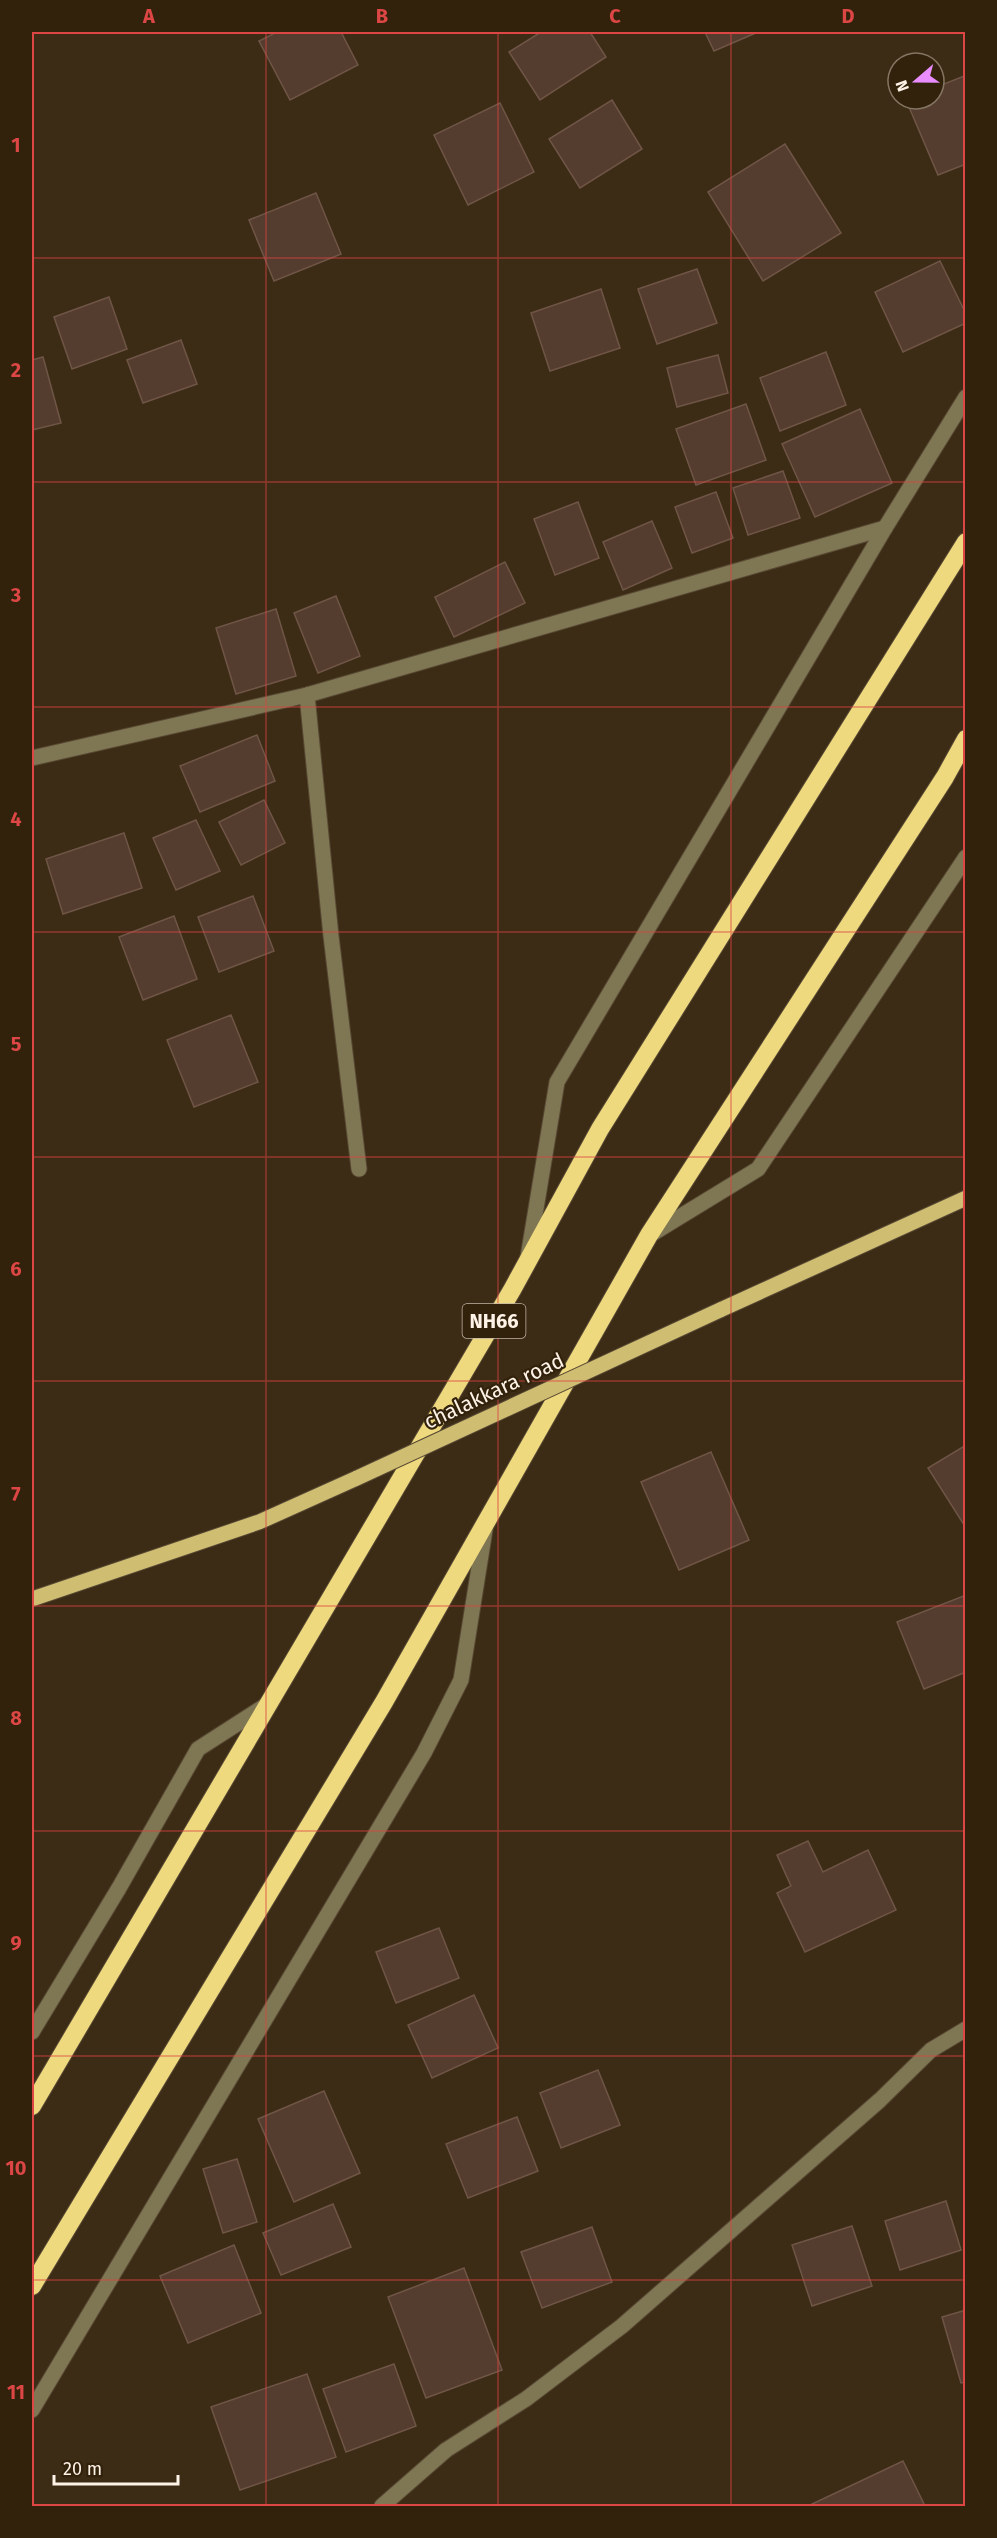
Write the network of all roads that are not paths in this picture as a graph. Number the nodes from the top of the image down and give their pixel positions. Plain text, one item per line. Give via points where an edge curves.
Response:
1 (966, 397) edge
2 (885, 528) junction
3 (966, 542) edge
4 (307, 694) junction
5 (966, 740) edge
6 (32, 758) edge
7 (966, 857) edge
8 (359, 1169) dead end
9 (966, 1198) edge
10 (650, 1235) junction
11 (526, 1266) junction
12 (485, 1527) junction
13 (32, 1599) edge
14 (270, 1702) junction
15 (966, 2029) edge
16 (32, 2032) edge
17 (32, 2106) edge
18 (32, 2286) edge
19 (32, 2410) edge
20 (382, 2506) edge

1 - 2 street
2 - 4 street
2 - 11 street via 557,1082
3 - 11 highway, NH66 via 600,1129
4 - 6 street
4 - 8 street
5 - 10 highway
7 - 10 street via 758,1169
9 - 13 main road, chalakkara road, bridge via 259,1522
10 - 12 highway
11 - 14 highway, NH66
12 - 18 highway
12 - 19 street via 460,1680 424,1753
14 - 16 street via 198,1749
14 - 17 highway, NH66
15 - 20 street via 931,2050 880,2100 622,2326 526,2399 446,2450

